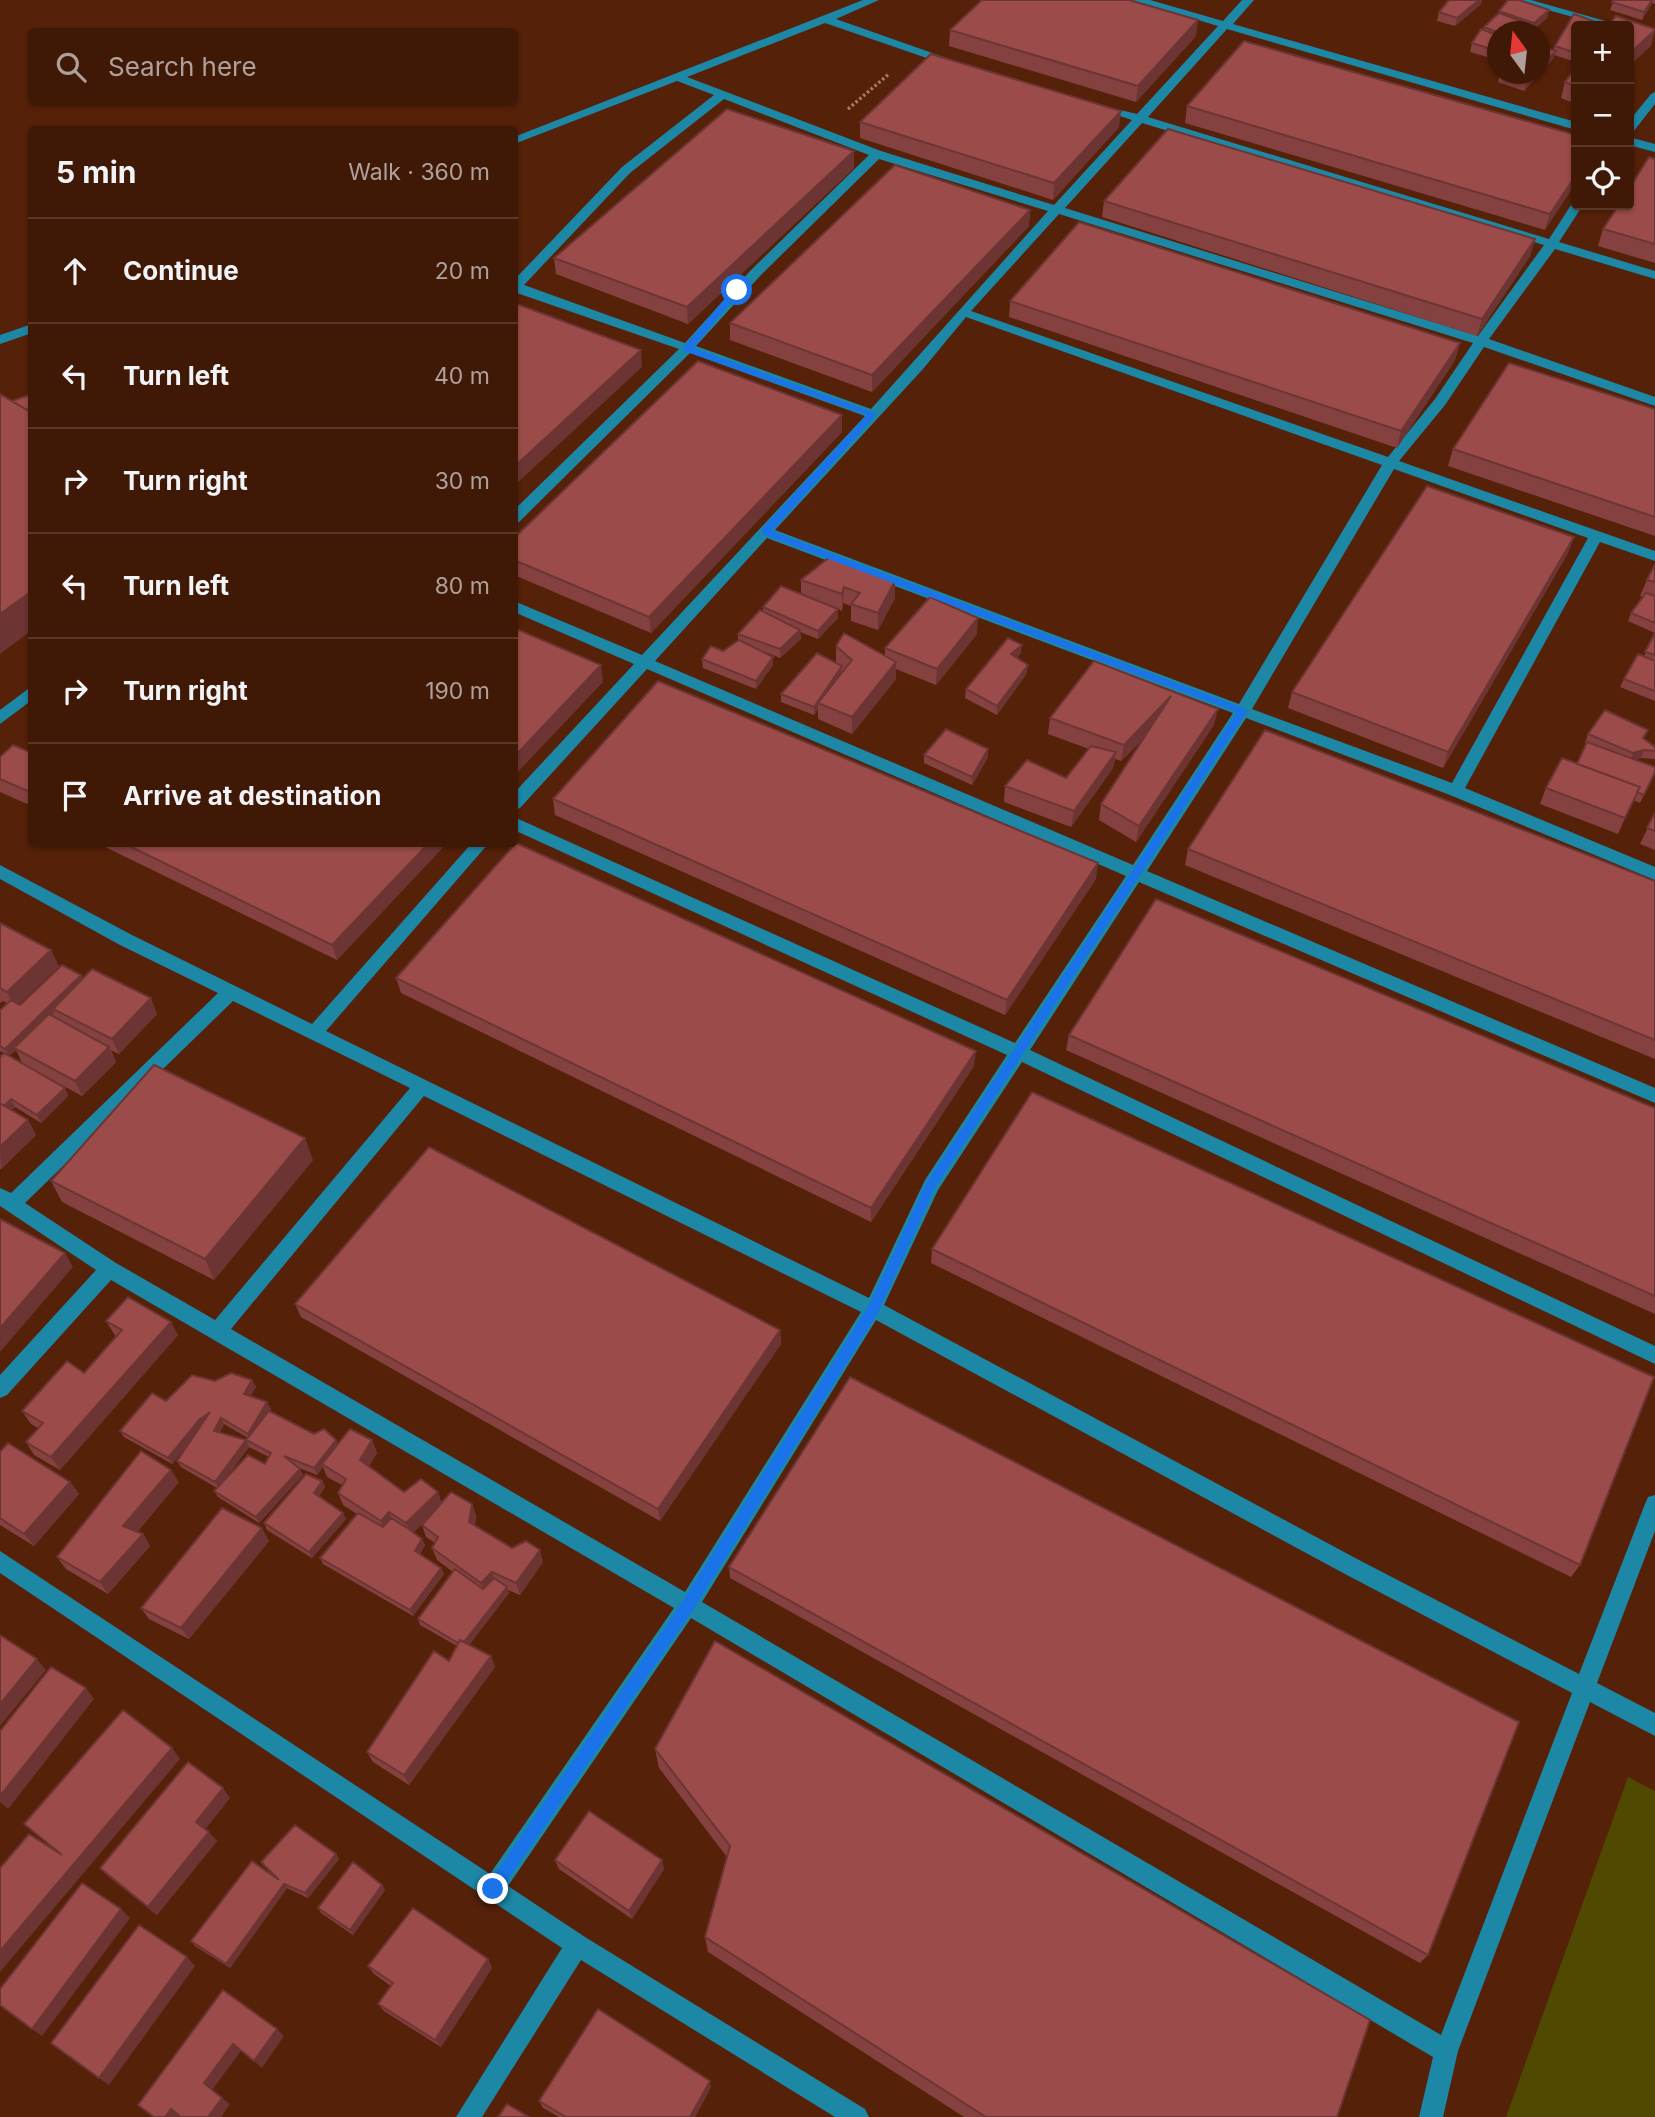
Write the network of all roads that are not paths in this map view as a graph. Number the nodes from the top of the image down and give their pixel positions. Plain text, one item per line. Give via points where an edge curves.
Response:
1 (873, 0) edge
2 (1138, 0) edge
3 (1248, 0) edge
4 (1518, 0) edge
5 (826, 19) junction
6 (1598, 21) edge
7 (1225, 25) junction
8 (968, 68) edge
9 (677, 77) junction
10 (720, 96) junction
11 (1655, 96) edge
12 (1087, 103) edge
13 (1140, 118) junction
14 (1634, 123) edge
15 (1571, 125) edge
16 (518, 139) edge
17 (1634, 142) edge
18 (1655, 148) edge
19 (877, 153) junction
20 (1057, 209) junction
21 (1574, 210) edge
22 (1553, 243) junction
23 (1655, 275) edge
24 (518, 283) edge
25 (518, 287) edge
26 (963, 312) junction
27 (28, 330) edge
28 (0, 340) edge
29 (1481, 341) junction
30 (687, 349) junction
31 (1655, 402) edge
32 (873, 414) junction
33 (1391, 462) junction
34 (518, 515) edge
35 (765, 532) junction
36 (1597, 535) junction
37 (1655, 556) edge
38 (518, 608) edge
39 (646, 660) junction
40 (28, 694) edge
41 (1243, 710) junction
42 (0, 718) edge
43 (1457, 791) junction
44 (518, 800) edge
45 (518, 825) edge
46 (477, 847) edge
47 (0, 871) edge
48 (1137, 874) junction
49 (1655, 874) edge
50 (232, 991) junction
51 (314, 1033) junction
52 (1018, 1052) junction
53 (422, 1086) junction
54 (1655, 1096) edge
55 (7, 1200) edge
56 (109, 1269) junction
57 (873, 1309) junction
58 (218, 1331) junction
59 (1655, 1355) edge
60 (0, 1389) edge
61 (1655, 1504) edge
62 (0, 1561) edge
63 (688, 1605) junction
64 (1584, 1689) junction
65 (1655, 1725) edge
66 (493, 1889) junction
67 (577, 1945) junction
68 (1446, 2051) junction
69 (468, 2117) edge
70 (857, 2117) edge
71 (1431, 2117) edge

1 - 5 street
2 - 7 street
3 - 7 street
4 - 6 street
5 - 8 street
5 - 9 street
7 - 13 street
7 - 15 street
9 - 10 street
9 - 16 street
10 - 19 street
10 - 24 street via 626,170
11 - 14 street
12 - 13 street
13 - 20 street
13 - 22 street
17 - 18 street
19 - 20 street
19 - 30 street via 834,200 737,290
20 - 26 street
20 - 29 street
21 - 22 street
22 - 23 street
22 - 29 street
25 - 30 street
26 - 32 street
26 - 33 street
27 - 28 street
29 - 31 street
29 - 33 street via 1440,402
30 - 32 street
30 - 34 street
32 - 35 street
33 - 36 street
33 - 41 street
35 - 39 street
35 - 41 street
36 - 37 street
36 - 43 street
38 - 39 street
39 - 44 street
39 - 48 street
40 - 42 street
41 - 43 street
41 - 48 street
43 - 49 street
45 - 52 street
46 - 51 street
47 - 50 street
48 - 52 street
48 - 54 street
50 - 51 street
50 - 55 street
51 - 53 street
52 - 57 street via 931,1185
52 - 59 street
53 - 57 street
53 - 58 street
55 - 56 street
56 - 58 street
56 - 60 street
57 - 63 street
57 - 64 street
58 - 63 street
61 - 64 street
62 - 66 street
63 - 66 street
63 - 68 street
64 - 65 street
64 - 68 street
66 - 67 street
67 - 69 street
67 - 70 street
68 - 71 street

